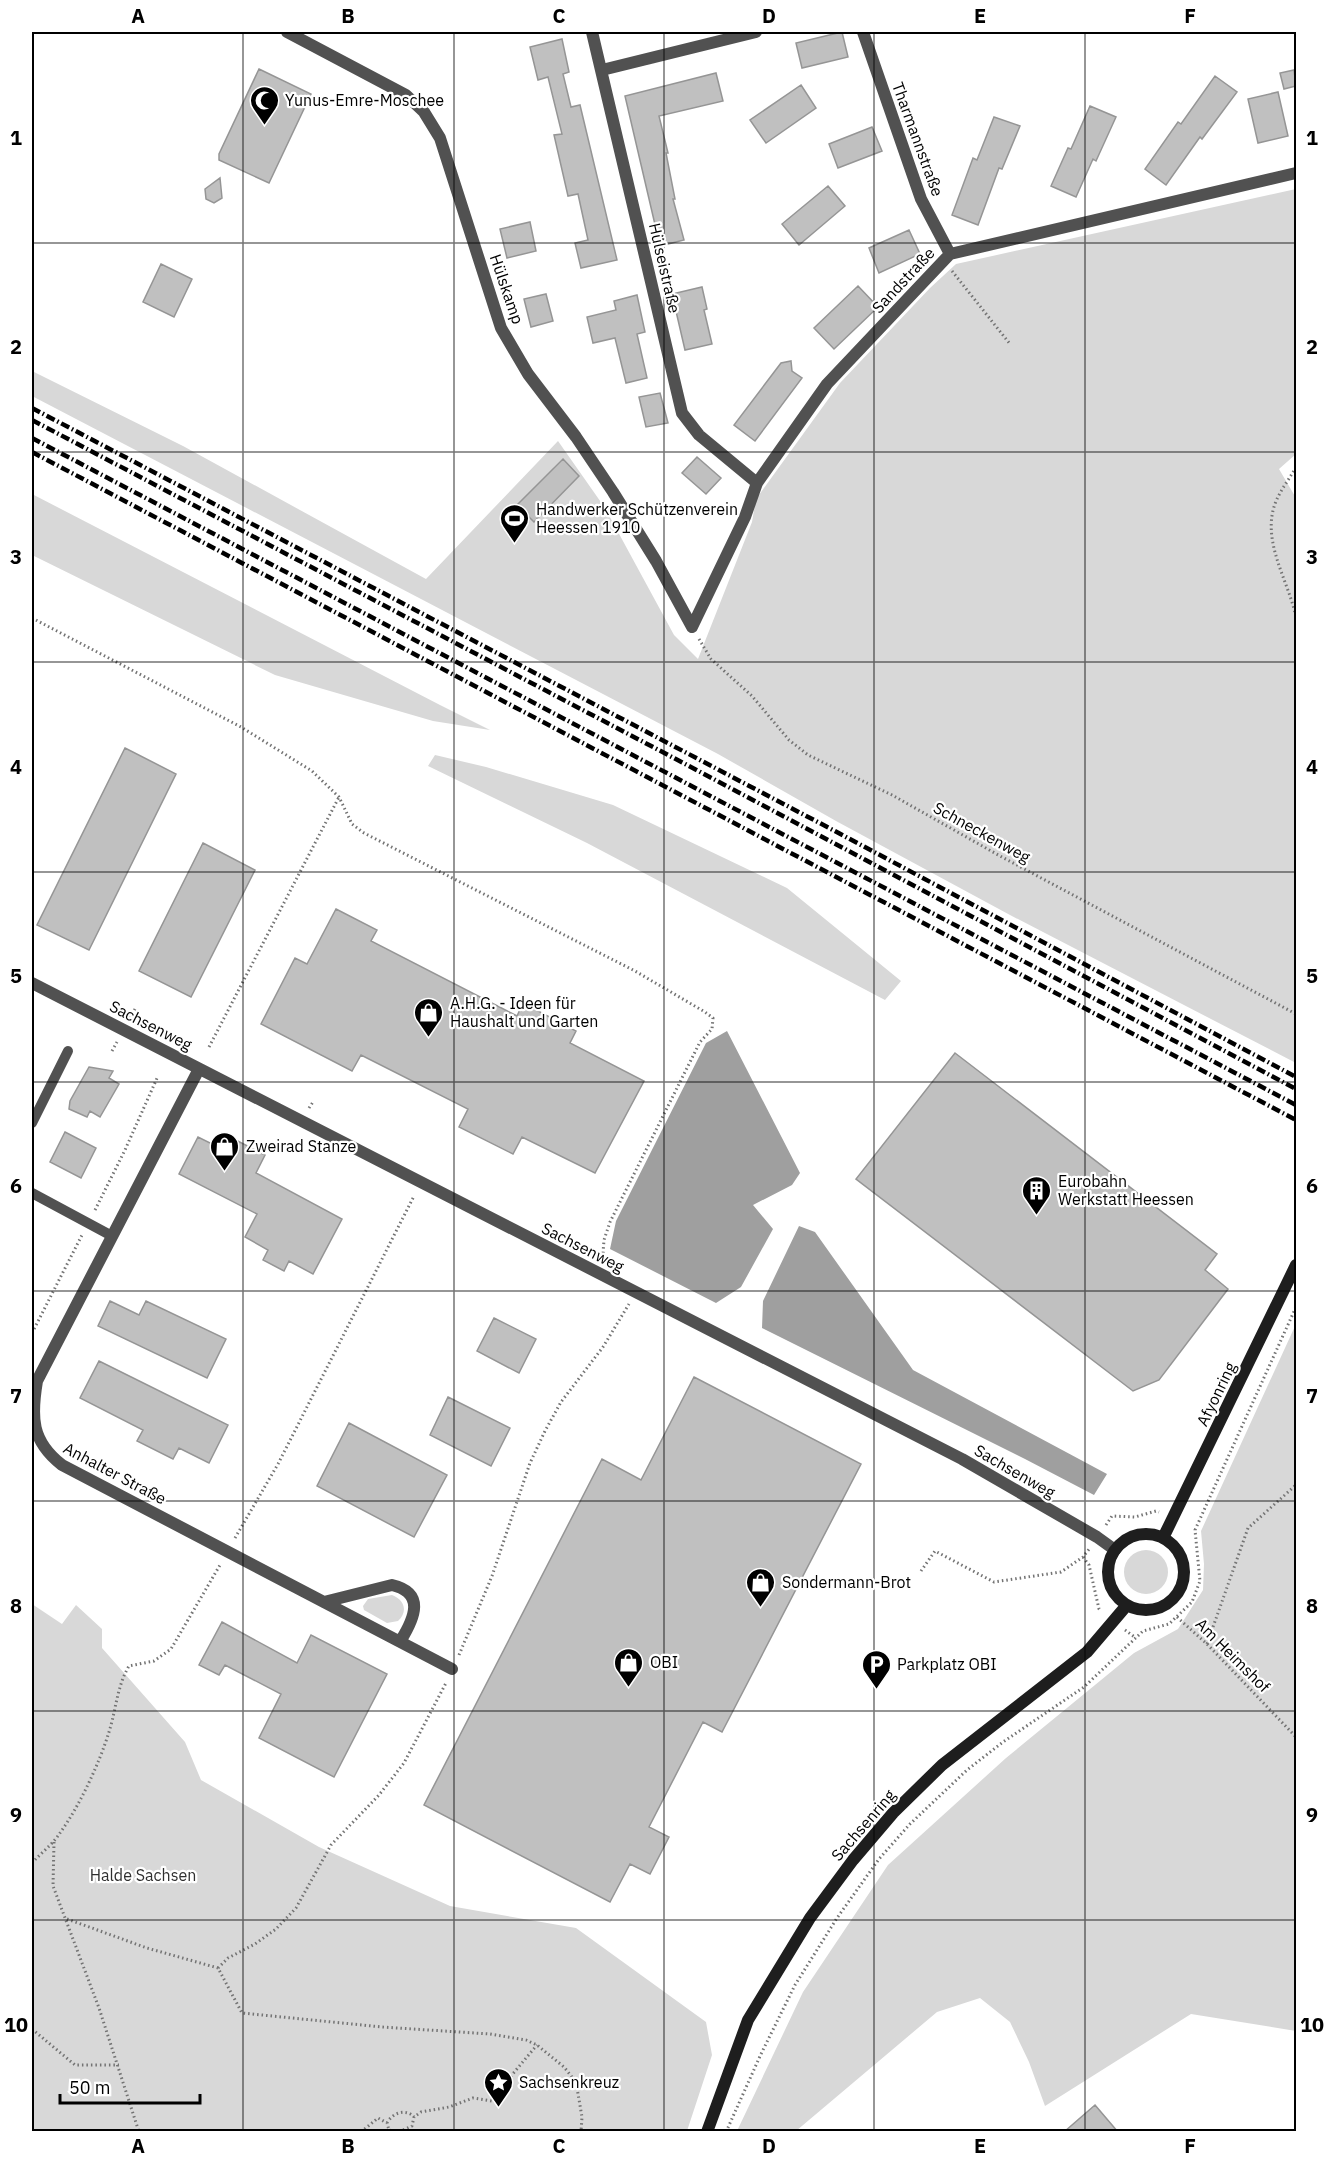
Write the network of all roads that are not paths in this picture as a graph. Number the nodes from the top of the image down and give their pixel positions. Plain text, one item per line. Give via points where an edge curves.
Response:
1 (287, 32) edge
2 (592, 32) edge
3 (756, 32) edge
4 (863, 32) edge
5 (602, 70) junction
6 (1296, 173) edge
7 (947, 257) junction
8 (757, 483) junction
9 (692, 627) joint
10 (32, 983) edge
11 (68, 1051) dead end
12 (199, 1069) junction
13 (32, 1123) edge
14 (32, 1193) edge
15 (112, 1236) junction
16 (1296, 1265) edge
17 (1163, 1538) junction
18 (1115, 1550) junction
19 (324, 1602) junction
20 (1127, 1605) junction
21 (401, 1641) junction
22 (452, 1669) road end
23 (707, 2132) edge

1 - 9 street, Hülskamp via 406,95 423,112 440,138 501,328 528,374 613,492
2 - 5 street, Hülseistraße
3 - 5 street
4 - 7 street, Tharmannstraße via 921,199
5 - 8 street, Hülseistraße via 682,413 699,435
6 - 7 street, Sandstraße
7 - 8 street, Sandstraße via 827,384
8 - 9 street, Sandstraße via 746,517
10 - 12 street, Sachsenweg
11 - 13 lane
12 - 15 street, Anhalter Straße
12 - 18 street, Sachsenweg via 962,1459
14 - 15 lane
15 - 19 street, Anhalter Straße via 38,1381 33,1410 36,1433 50,1456 62,1465
16 - 17 street, Afyonring
17 - 18 street via 1137,1535
17 - 20 street via 1179,1551 1183,1561 1185,1571 1180,1590 1174,1599 1156,1609
18 - 20 street via 1110,1559 1109,1580 1112,1590
19 - 21 street, Anhalter Straße
19 - 21 street via 392,1585 402,1587 410,1593 414,1615
20 - 23 street, Sachsenring via 1087,1652 942,1766 893,1813 853,1860 810,1918 748,2020
21 - 22 street, Anhalter Straße

